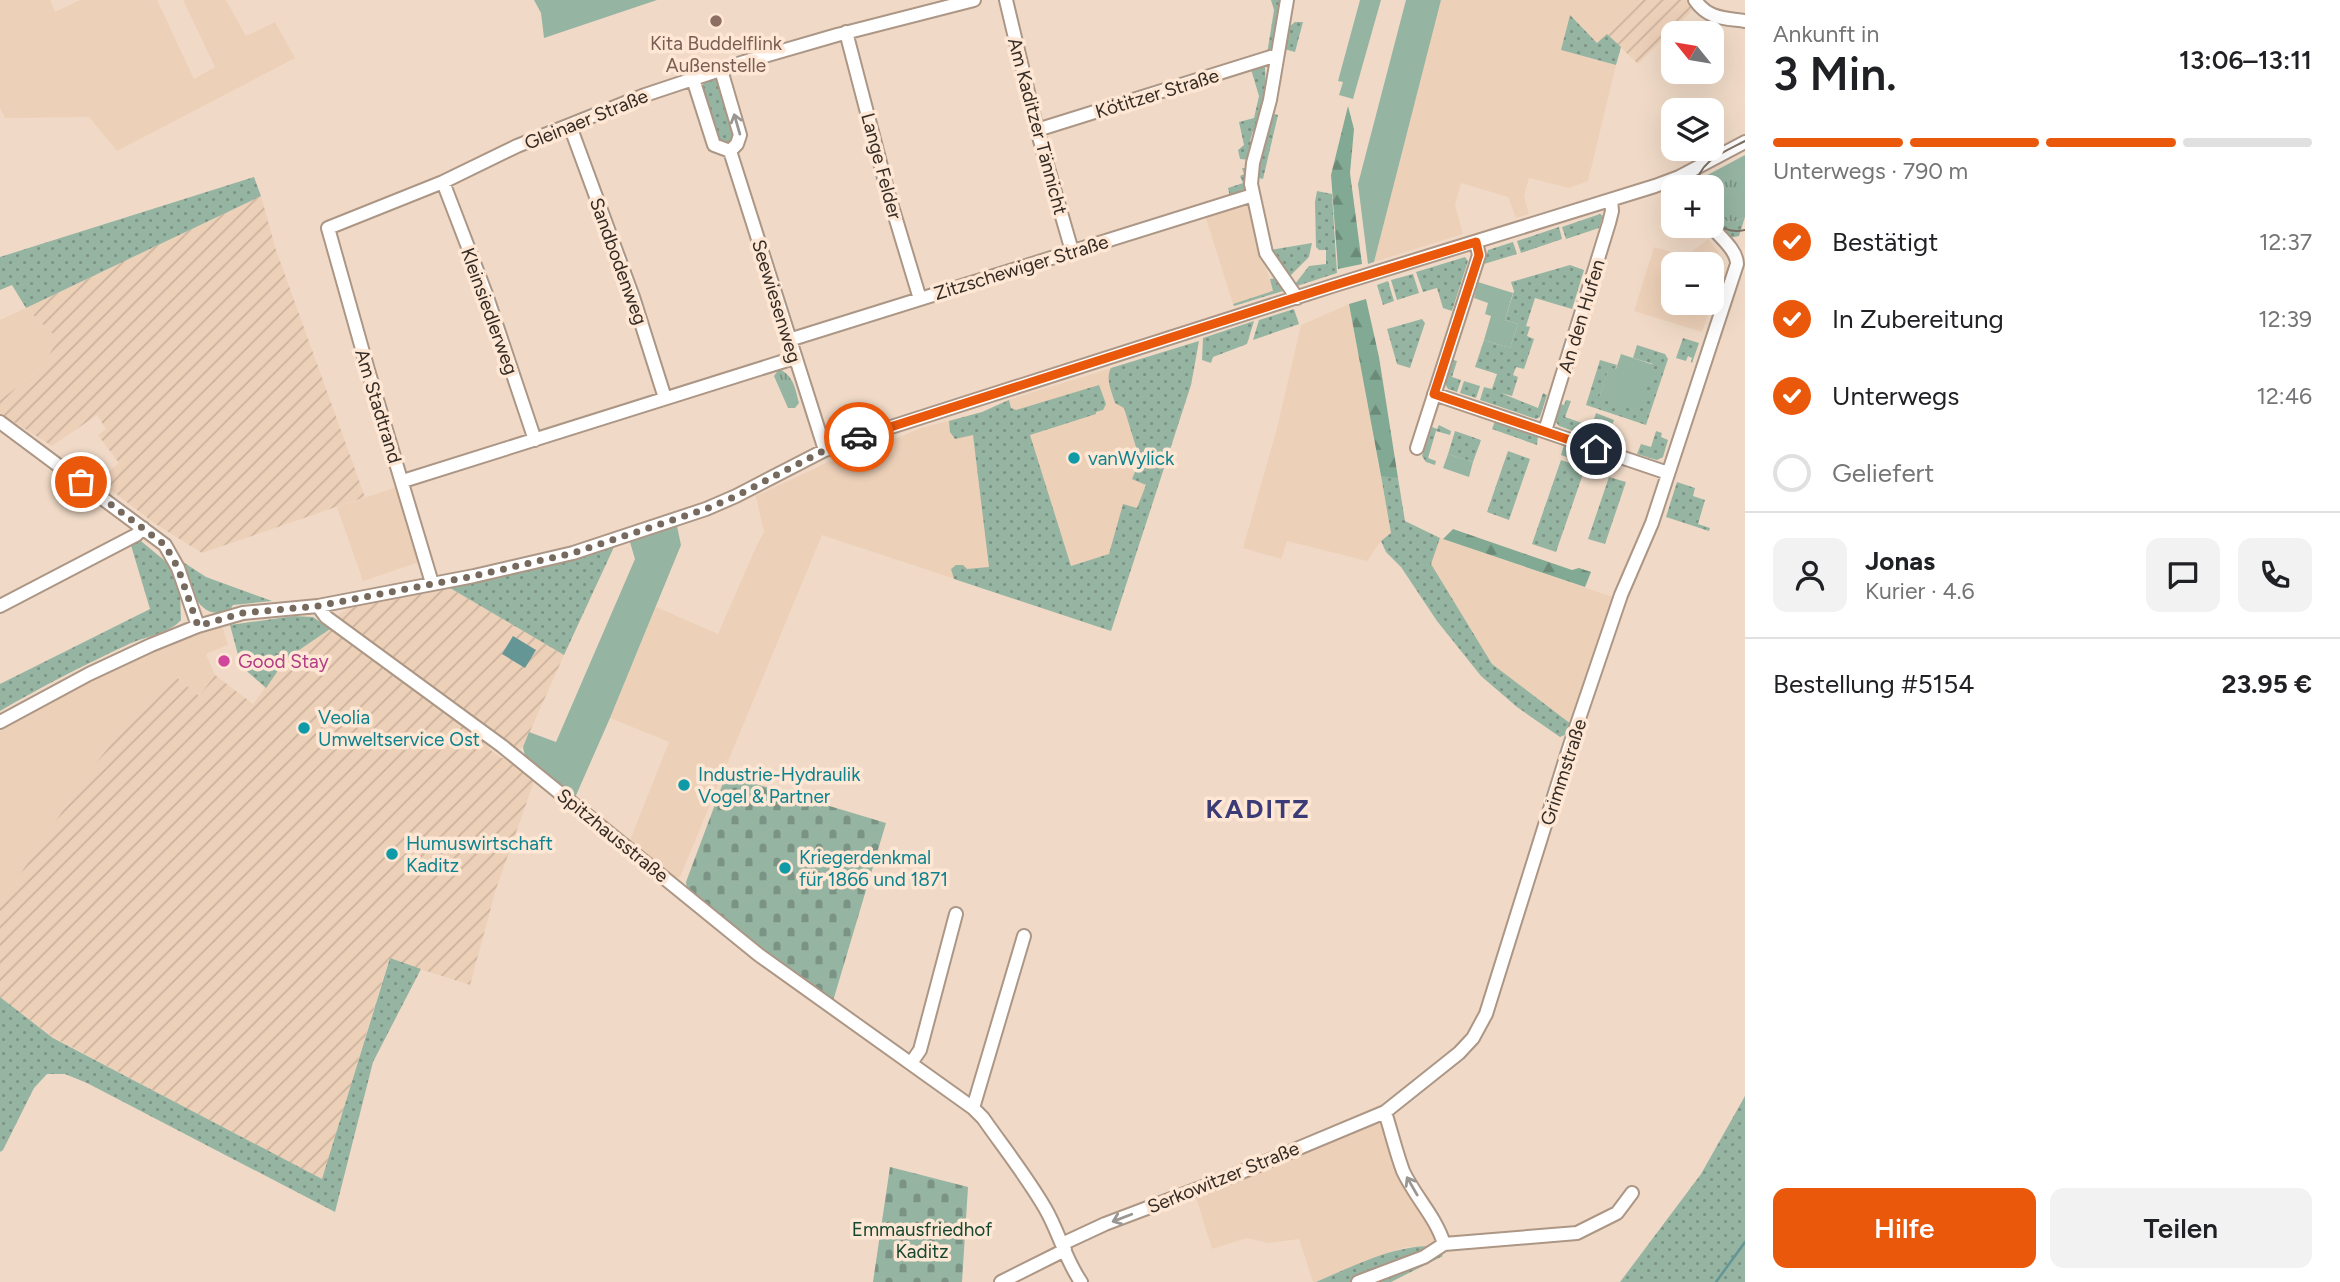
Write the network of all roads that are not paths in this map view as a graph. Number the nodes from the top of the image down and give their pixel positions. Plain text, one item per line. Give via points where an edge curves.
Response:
1 (974, 0) edge
2 (1006, 0) edge
3 (1287, 0) edge
4 (1695, 0) edge
5 (1745, 21) edge
6 (846, 32) junction
7 (1277, 55) junction
8 (721, 70) junction
9 (693, 79) junction
10 (570, 126) junction
11 (1037, 130) junction
12 (1745, 142) edge
13 (730, 151) junction
14 (1692, 175) edge
15 (443, 182) junction
16 (1661, 187) edge
17 (1253, 195) junction
18 (1611, 200) junction
19 (327, 228) joint
20 (1721, 238) edge
21 (1476, 242) junction
22 (1072, 251) junction
23 (1297, 298) junction
24 (920, 299) junction
25 (789, 340) junction
26 (794, 358) junction
27 (1434, 394) junction
28 (665, 398) junction
29 (5, 425) edge
30 (1545, 431) junction
31 (0, 439) edge
32 (535, 440) junction
33 (1417, 448) dead end
34 (825, 450) junction
35 (1668, 473) junction
36 (403, 481) junction
37 (144, 528) junction
38 (432, 583) junction
39 (0, 606) edge
40 (318, 606) junction
41 (198, 626) junction
42 (0, 722) edge
43 (956, 914) dead end
44 (1024, 936) dead end
45 (911, 1063) junction
46 (973, 1108) junction
47 (1385, 1112) junction
48 (1632, 1193) dead end
49 (1444, 1244) junction
50 (1063, 1247) junction
51 (1001, 1282) edge
52 (1081, 1282) edge
53 (1358, 1282) edge

1 - 6 street, Gleinaer Straße
2 - 11 street, Am Kaditzer Tännicht
3 - 7 street
4 - 5 street via 1702,10 1717,17
6 - 8 street, Gleinaer Straße
6 - 24 street, Lange Felder
7 - 11 street, Kötitzer Straße
7 - 17 street via 1253,163
8 - 9 street, Gleinaer Straße
13 -> 8 street, Seewiesenweg via 740,135
9 - 10 street, Gleinaer Straße
9 - 13 street, Seewiesenweg via 714,145
10 - 15 street, Gleinaer Straße
10 - 28 street, Sandbodenweg
11 - 22 street, Am Kaditzer Tännicht
12 - 14 street
13 - 25 street, Seewiesenweg
15 - 19 street, Gleinaer Straße
15 - 32 street, Kleinsiedlerweg
16 - 18 street
17 - 22 street, Zitzschewiger Straße
17 - 23 street via 1266,253
18 - 21 street
18 - 30 street, An den Hufen via 1608,227
19 - 36 street, Am Stadtrand
20 - 35 street, Grimmstraße via 1737,258
21 - 23 street
21 - 27 street via 1479,255
22 - 24 street, Zitzschewiger Straße
23 - 34 street
24 - 25 street, Zitzschewiger Straße
25 - 26 street, Seewiesenweg
26 - 28 street
26 - 34 street, Seewiesenweg
27 - 30 street
27 - 33 street
28 - 32 street
29 - 31 street
29 - 37 street
30 - 35 street
32 - 36 street
34 - 38 street via 706,509 573,553
35 - 47 street, Grimmstraße via 1570,745 1486,1014 1460,1053
36 - 38 street, Am Stadtrand
37 - 39 street
37 - 41 street via 171,553
38 - 40 street
40 - 41 street via 243,613
40 - 45 street, Spitzhausstraße via 326,618 505,748 759,955
41 - 42 street via 89,674
43 - 45 street via 920,1050
44 - 46 street
45 - 46 street, Spitzhausstraße
46 - 50 street, Spitzhausstraße via 1035,1192
49 -> 47 street via 1404,1171
47 -> 50 street, Serkowitzer Straße via 1105,1224
48 - 49 street via 1617,1213 1577,1233
49 - 53 street via 1424,1257
50 - 51 street, Serkowitzer Straße
50 - 52 street, Spitzhausstraße

